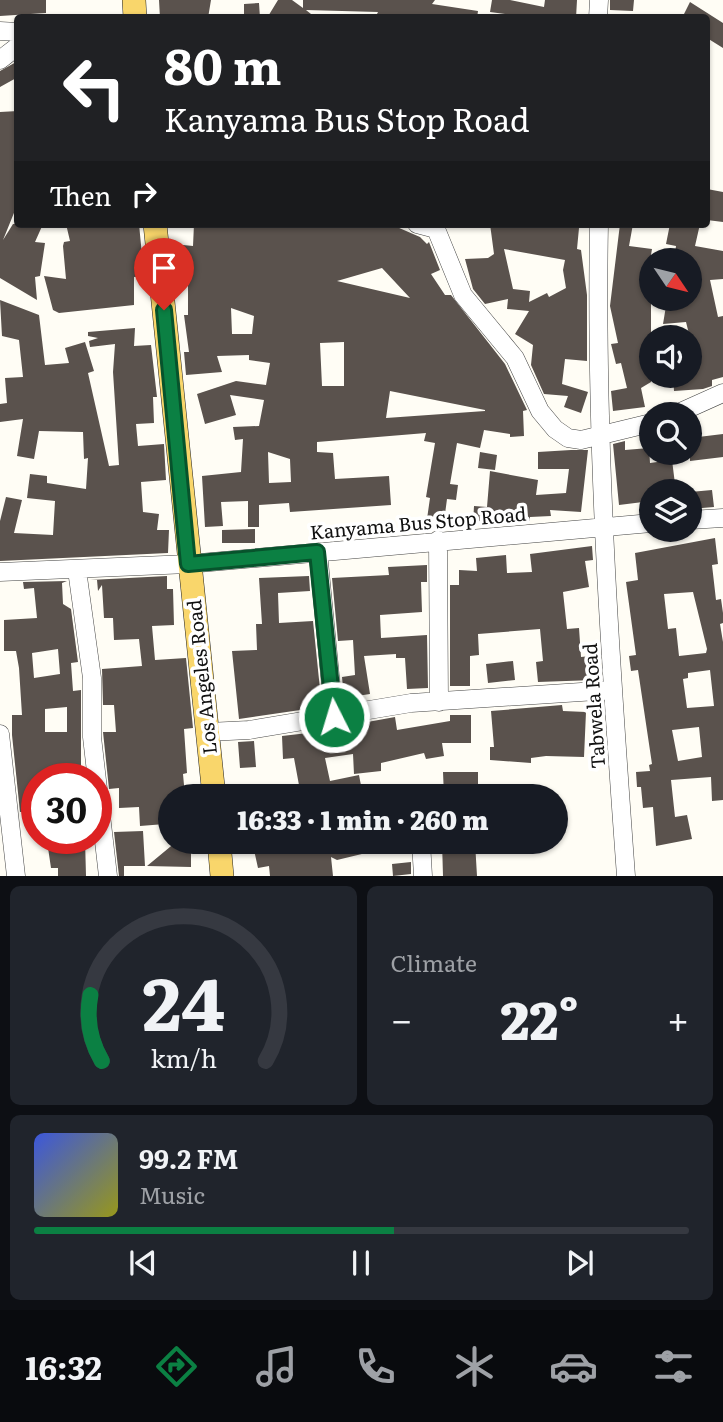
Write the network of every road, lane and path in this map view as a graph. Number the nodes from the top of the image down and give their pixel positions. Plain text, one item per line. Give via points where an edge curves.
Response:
1 (14, 49) edge
2 (0, 60) edge
3 (158, 228) edge
4 (432, 228) edge
5 (599, 228) edge
6 (723, 393) edge
7 (702, 402) edge
8 (639, 426) edge
9 (598, 436) junction
10 (723, 518) edge
11 (702, 519) edge
12 (639, 525) edge
13 (602, 530) junction
14 (438, 540) junction
15 (317, 552) junction
16 (188, 564) junction
17 (77, 570) junction
18 (0, 572) edge
19 (612, 690) junction
20 (439, 702) junction
21 (334, 717) junction
22 (208, 732) junction
23 (0, 734) edge
24 (213, 784) edge
25 (220, 854) edge
26 (422, 854) edge
27 (16, 876) edge
28 (108, 876) edge
29 (222, 876) edge
30 (423, 876) edge
31 (626, 876) edge

1 - 2 street
3 - 16 main road, Los Angeles Road
4 - 9 street via 463,295 515,358 545,418 568,438
5 - 9 street, Tabwela Road
6 - 7 street
8 - 9 street
9 - 13 street, Tabwela Road
10 - 11 street
12 - 13 street, Kanyama Bus Stop Road
13 - 14 street, Kanyama Bus Stop Road
13 - 19 street, Tabwela Road
14 - 15 street, Kanyama Bus Stop Road
14 - 20 street
15 - 16 street, Kanyama Bus Stop Road
15 - 21 street
16 - 17 street, Kanyama Bus Stop Road
16 - 22 main road, Los Angeles Road
17 - 18 street, Kanyama Bus Stop Road
17 - 28 street via 92,678 92,737
19 - 20 street
19 - 31 street, Tabwela Road
20 - 21 street via 378,706
21 - 22 street
22 - 24 main road, Los Angeles Road
23 - 27 street
25 - 29 main road
26 - 30 street

